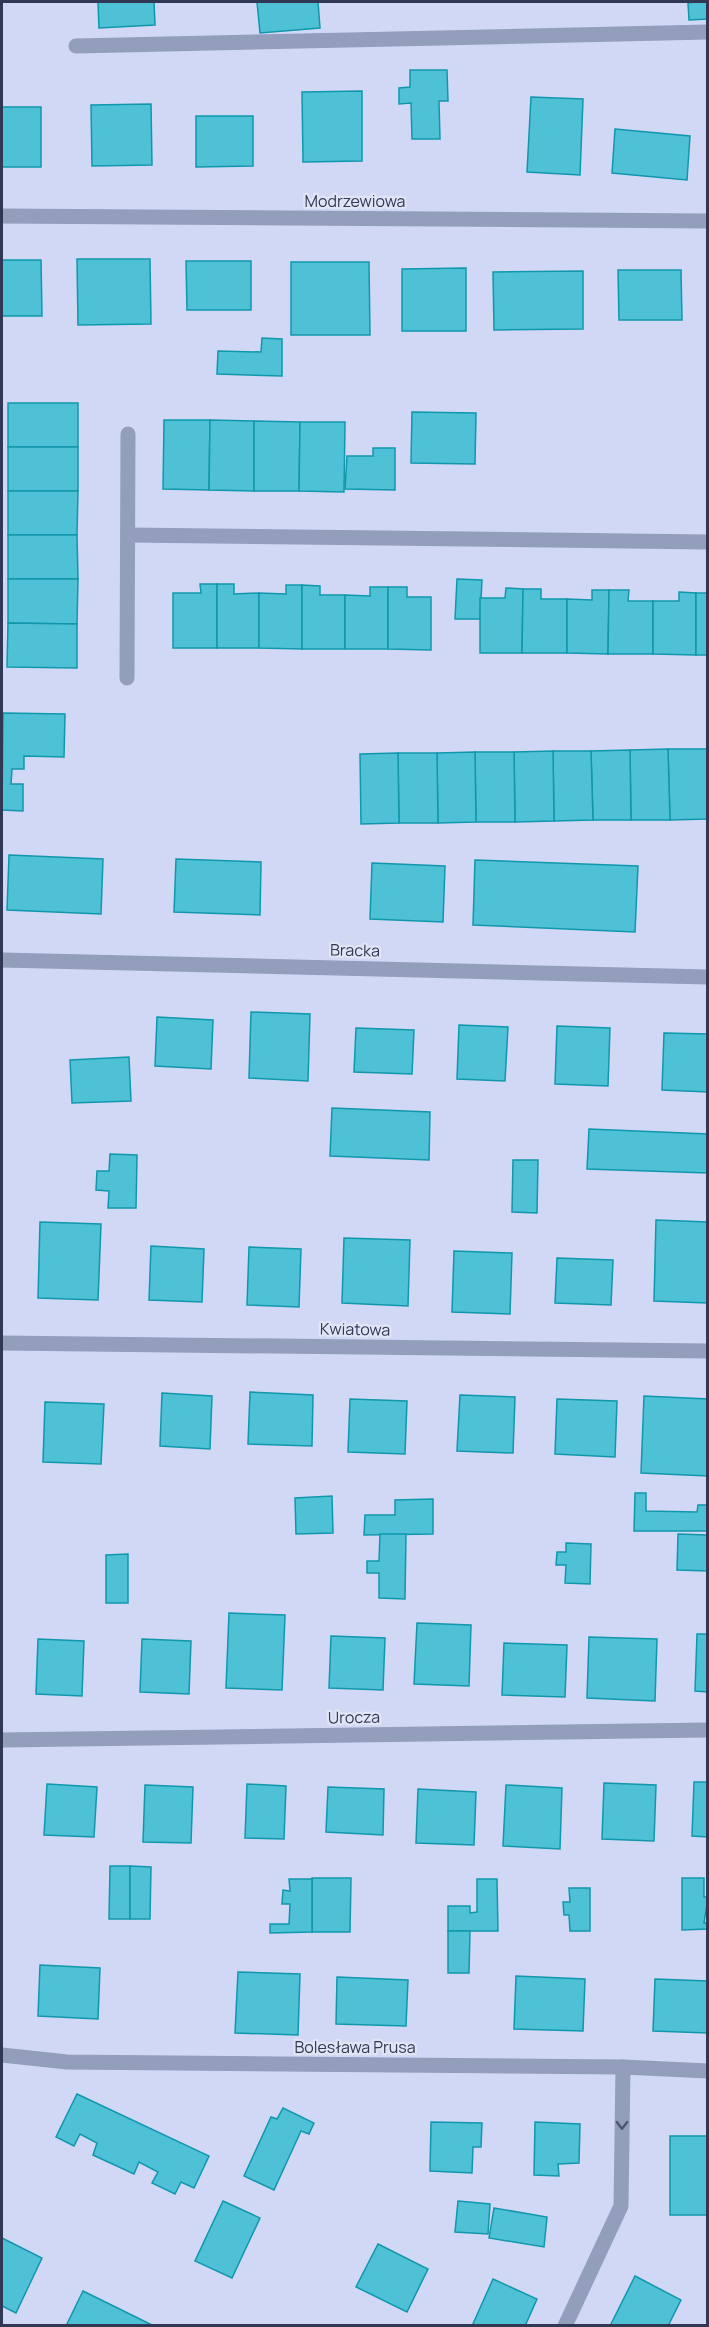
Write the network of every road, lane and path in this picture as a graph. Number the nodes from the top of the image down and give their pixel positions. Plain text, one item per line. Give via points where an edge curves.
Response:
1 (708, 32) edge
2 (76, 46) dead end
3 (2, 216) edge
4 (708, 221) edge
5 (128, 434) dead end
6 (128, 536) junction
7 (708, 542) edge
8 (127, 678) dead end
9 (2, 960) edge
10 (708, 977) edge
11 (2, 1343) edge
12 (708, 1352) edge
13 (708, 1730) edge
14 (2, 1740) edge
15 (2, 2055) edge
16 (623, 2067) junction
17 (708, 2071) edge
18 (565, 2325) edge

1 - 2 street
3 - 4 street, Modrzewiowa
5 - 6 street
6 - 7 street
6 - 8 street
9 - 10 street, Bracka
11 - 12 street, Kwiatowa
13 - 14 street, Urocza
15 - 16 street, Bolesława Prusa via 67,2062
16 - 17 street, Bolesława Prusa
16 -> 18 street via 621,2206

